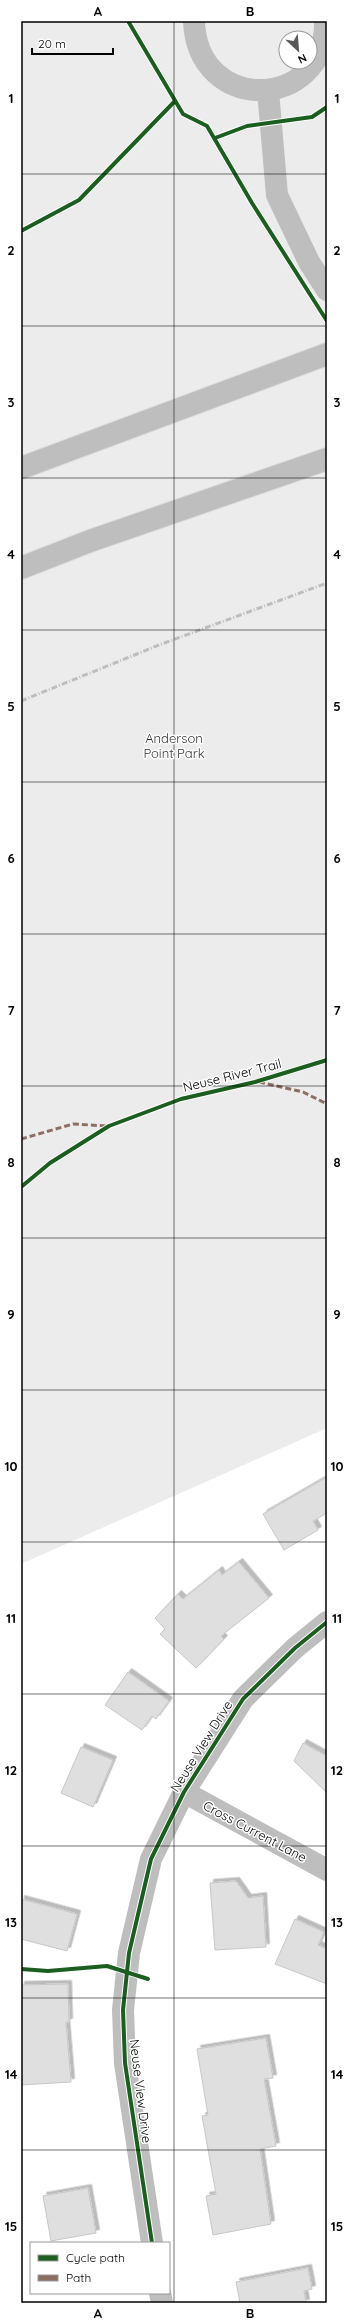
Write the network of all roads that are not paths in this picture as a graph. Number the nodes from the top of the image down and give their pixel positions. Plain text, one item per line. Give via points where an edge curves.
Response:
1 (194, 21) edge
2 (325, 21) edge
3 (268, 91) junction
4 (327, 290) edge
5 (327, 354) edge
6 (327, 459) edge
7 (21, 468) edge
8 (21, 568) edge
9 (327, 1622) edge
10 (184, 1792) junction
11 (327, 1870) edge
12 (152, 2242) edge

1 - 3 main road via 196,41 204,60 216,75 232,85 250,91
2 - 3 main road via 325,35 318,56 306,73 289,85
3 - 4 main road via 277,195 309,262
5 - 7 main road
6 - 8 main road via 90,541
9 - 10 main road, Neuse View Drive via 295,1648 243,1698
10 - 11 main road, Cross Current Lane
10 - 12 main road, Neuse View Drive via 151,1860 129,1953 123,2010 125,2063

